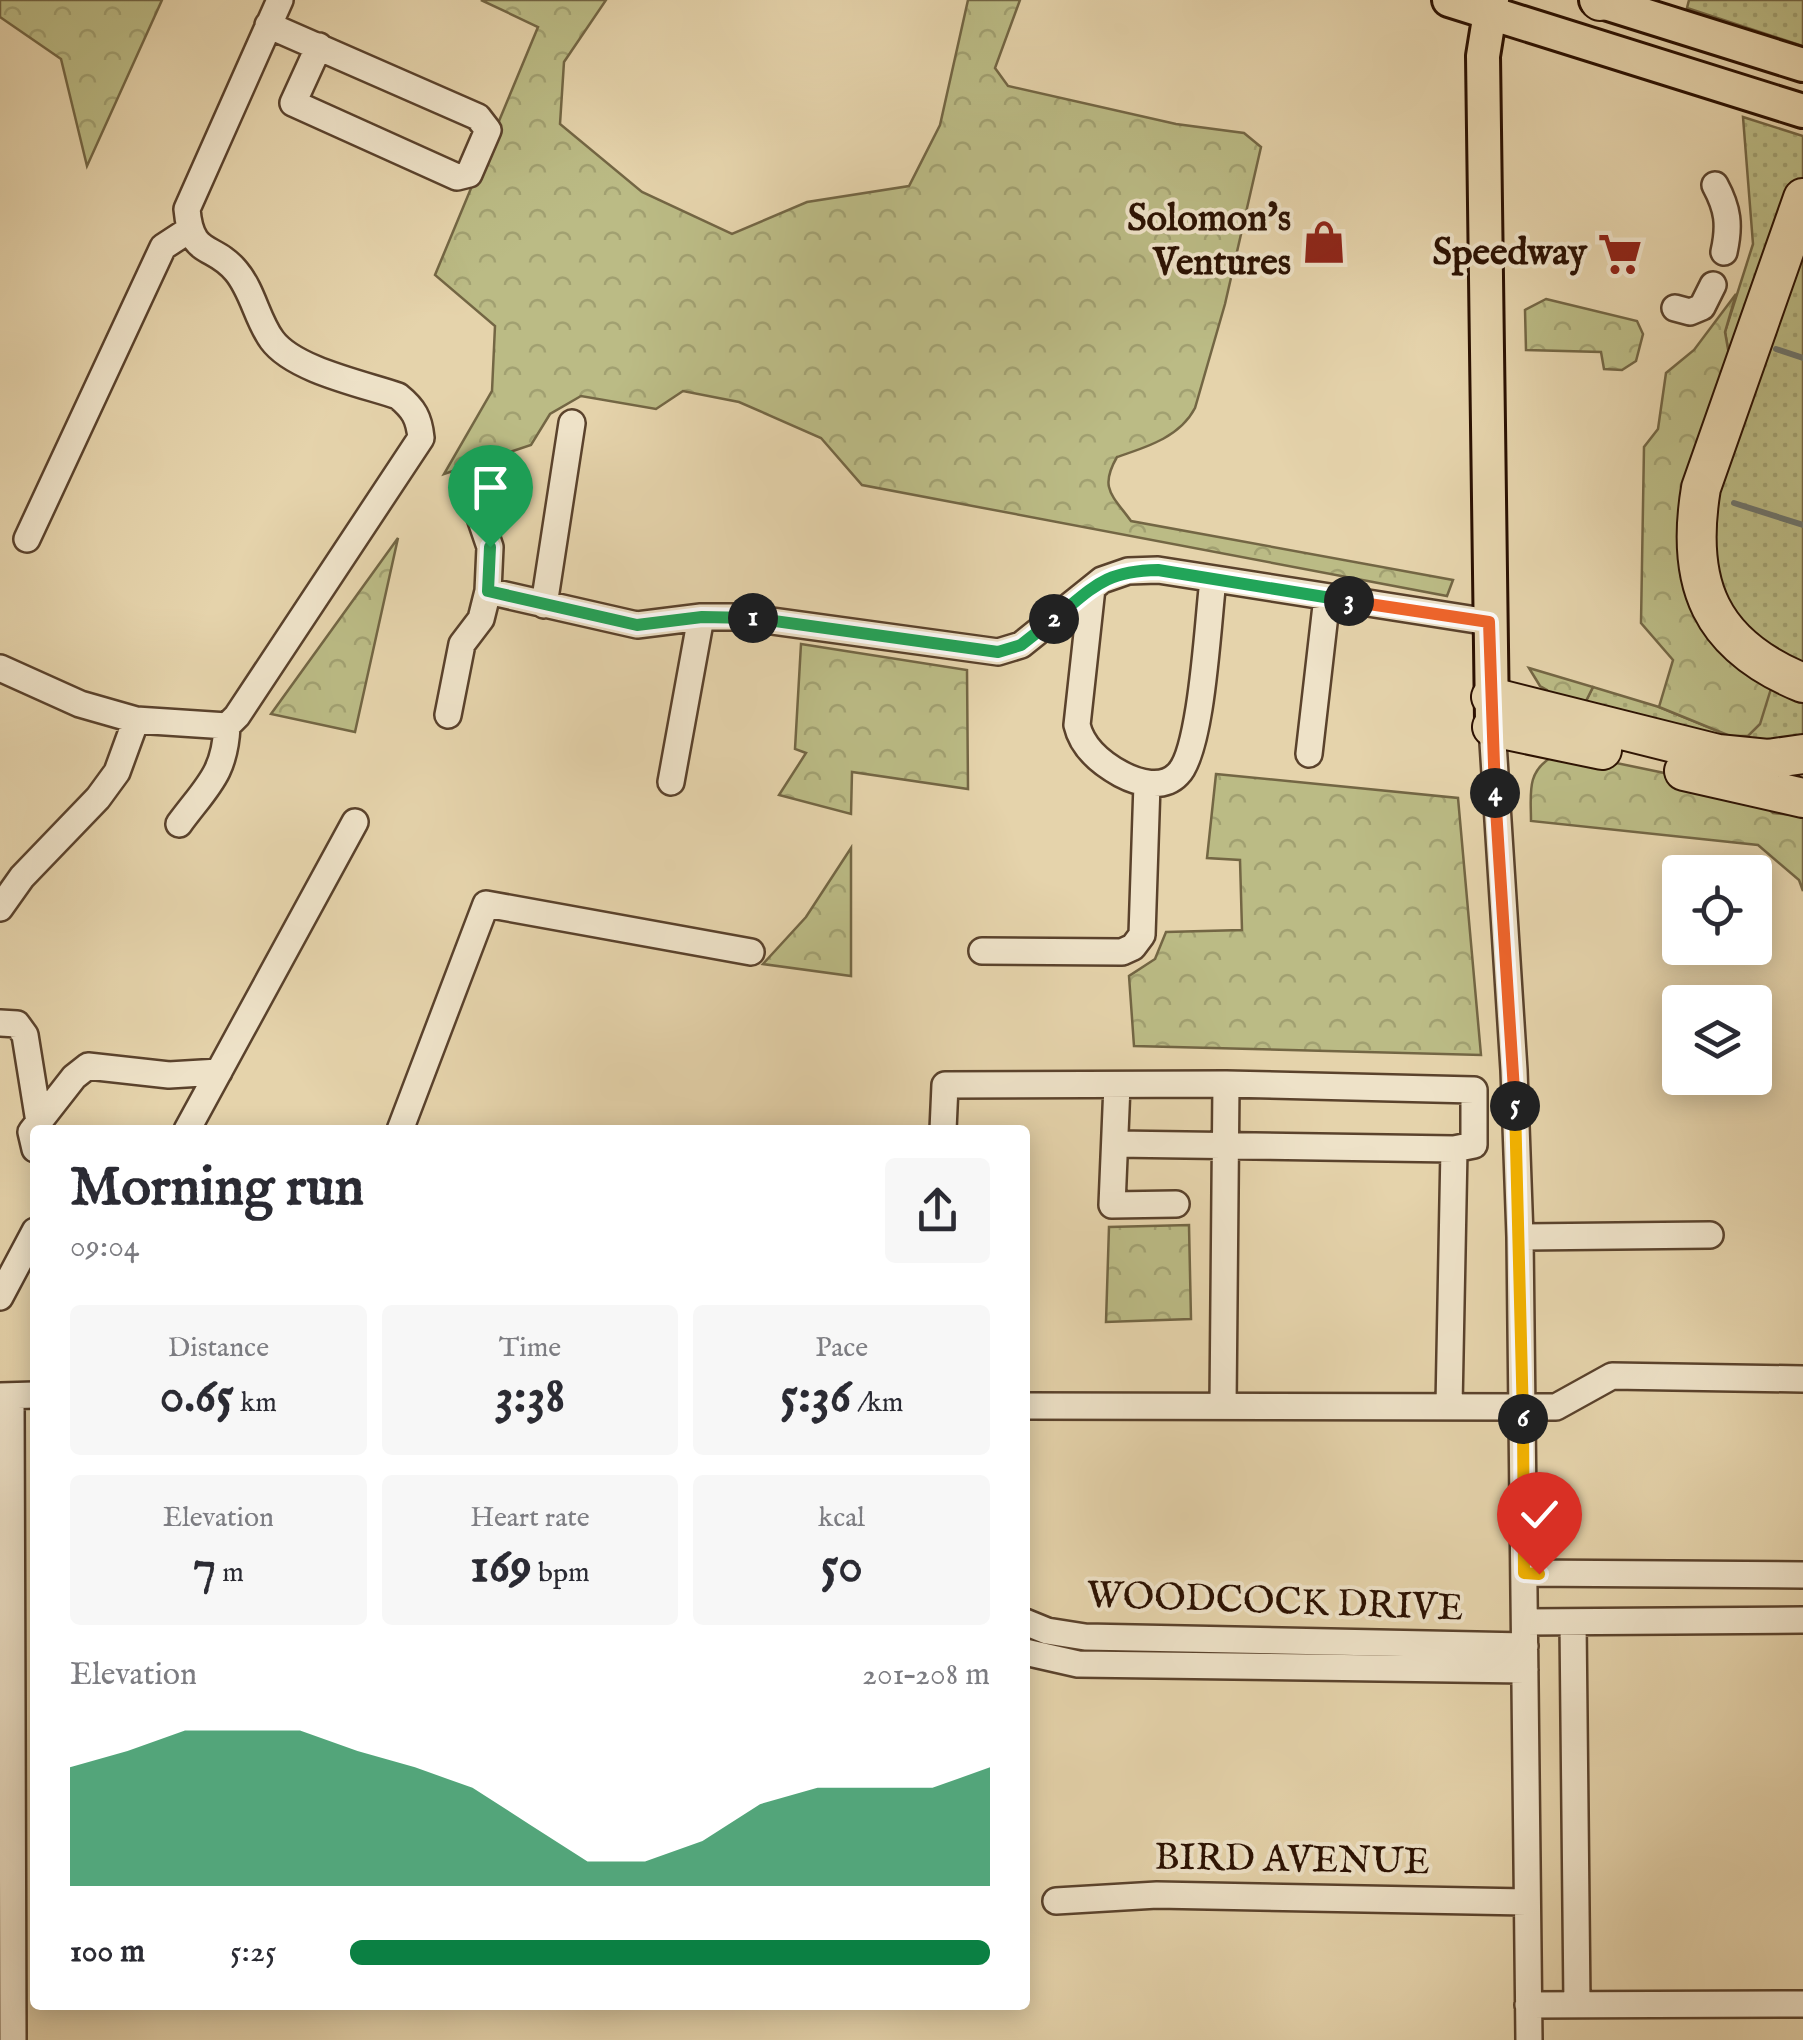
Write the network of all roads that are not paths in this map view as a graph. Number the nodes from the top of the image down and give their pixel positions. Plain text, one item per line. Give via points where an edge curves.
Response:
1 (280, 0) edge
2 (1449, 0) edge
3 (1608, 0) edge
4 (1598, 1) edge
5 (1491, 6) edge
6 (268, 24) junction
7 (319, 46) junction
8 (1803, 65) edge
9 (1803, 112) edge
10 (1715, 185) dead end
11 (1803, 198) edge
12 (189, 230) junction
13 (1724, 252) dead end
14 (1713, 285) dead end
15 (1675, 308) dead end
16 (572, 423) dead end
17 (477, 509) dead end
18 (27, 539) dead end
19 (1213, 580) junction
20 (1092, 588) junction
21 (488, 591) junction
22 (1327, 597) junction
23 (544, 605) junction
24 (702, 617) junction
25 (1489, 622) junction
26 (0, 668) edge
27 (1803, 683) edge
28 (1491, 712) junction
29 (448, 715) dead end
30 (136, 720) junction
31 (227, 726) junction
32 (1309, 754) dead end
33 (1803, 754) edge
34 (671, 782) dead end
35 (1148, 784) junction
36 (1803, 798) edge
37 (355, 822) dead end
38 (179, 824) dead end
39 (0, 908) edge
40 (982, 951) dead end
41 (751, 952) dead end
42 (0, 1023) edge
43 (219, 1072) junction
44 (1226, 1084) junction
45 (1117, 1086) junction
46 (1474, 1115) junction
47 (1516, 1120) junction
48 (39, 1122) junction
49 (37, 1125) edge
50 (190, 1125) edge
51 (402, 1125) edge
52 (943, 1125) edge
53 (1116, 1144) junction
54 (1225, 1146) junction
55 (1454, 1149) junction
56 (1176, 1204) dead end
57 (1710, 1235) dead end
58 (1520, 1237) junction
59 (30, 1240) edge
60 (0, 1297) edge
61 (1803, 1379) edge
62 (15, 1396) edge
63 (1030, 1406) edge
64 (1223, 1406) junction
65 (1449, 1406) junction
66 (1523, 1406) junction
67 (1524, 1573) junction
68 (1803, 1575) edge
69 (1803, 1620) edge
70 (1573, 1622) junction
71 (1030, 1624) edge
72 (24, 1632) edge
73 (1525, 1646) junction
74 (1030, 1653) edge
75 (24, 1661) edge
76 (1056, 1901) dead end
77 (1527, 1902) junction
78 (1576, 2004) junction
79 (1803, 2004) edge
80 (1528, 2005) junction
81 (13, 2040) edge
82 (1529, 2040) edge

1 - 6 street
2 - 5 main road
3 - 4 highway
4 - 8 main road
5 - 9 main road
5 - 25 main road via 1483,56
6 - 7 street
6 - 12 street via 187,209
7 - 7 street via 478,117 488,130 469,174 457,178 293,103
10 - 13 street via 1730,226
11 - 27 highway via 1701,488 1694,530 1704,594 1720,623 1745,651
12 - 18 street via 163,247
12 - 31 street via 240,276 282,352 398,396 420,420 421,438
14 - 15 street via 1702,307
16 - 23 street
17 - 21 street via 490,547
19 - 20 street via 1128,571
19 - 22 street
19 - 35 street via 1193,747 1177,776
20 - 24 street via 1021,645 998,652 787,622
20 - 35 street via 1080,740 1108,767
21 - 23 street
21 - 29 street via 481,619 462,644
22 - 25 street
22 - 32 street
23 - 24 street via 637,625
24 - 34 street
25 - 28 main road
26 - 30 street via 80,704
28 - 33 highway via 1718,754
28 - 36 highway via 1622,754
28 - 47 street
30 - 31 street
30 - 39 street via 117,772
31 - 38 street via 220,768
35 - 40 street via 1142,935 1134,947
37 - 43 street
41 - 51 street via 486,904
42 - 48 street via 16,1024 25,1035
43 - 48 street via 189,1076 88,1066
43 - 50 street
44 - 45 street
44 - 46 street via 1474,1090
44 - 54 street
45 - 52 street via 945,1084
45 - 53 street
46 - 47 street
46 - 55 street via 1474,1145
47 - 58 street
48 - 49 street
53 - 54 street
53 - 56 street via 1112,1205
54 - 55 street
54 - 64 street
55 - 65 street
57 - 58 street
58 - 66 street
59 - 60 street
61 - 66 street via 1612,1376 1556,1407
62 - 72 street
63 - 64 street
64 - 65 street
65 - 66 street
66 - 67 street
67 - 68 street
67 - 73 street
69 - 70 street
70 - 73 street
70 - 78 street
71 - 73 street, WOODCOCK DRIVE via 1085,1637
72 - 75 street
73 - 74 street, WOODCOCK DRIVE via 1078,1664
73 - 77 street
75 - 81 street
76 - 77 street, BIRD AVENUE via 1157,1895
77 - 80 street
78 - 79 street
78 - 80 street
80 - 82 street

